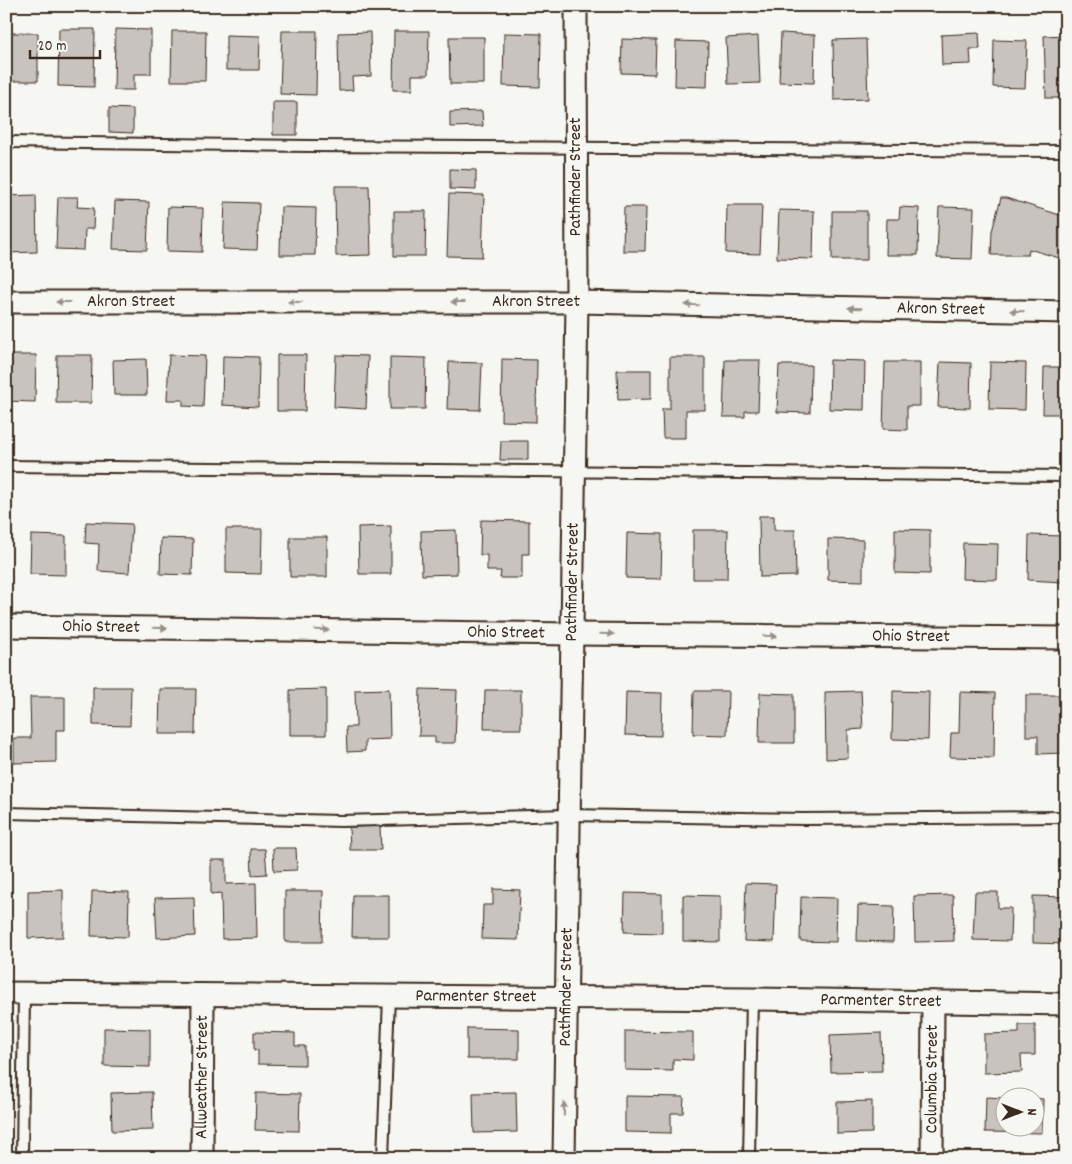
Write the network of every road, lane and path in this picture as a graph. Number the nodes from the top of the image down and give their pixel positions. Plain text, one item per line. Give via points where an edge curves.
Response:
1 (576, 6) edge
2 (6, 142) edge
3 (576, 148) junction
4 (1066, 150) edge
5 (6, 302) edge
6 (576, 302) junction
7 (1066, 312) edge
8 (6, 466) edge
9 (574, 470) junction
10 (1066, 476) edge
11 (6, 626) edge
12 (572, 634) junction
13 (1066, 638) edge
14 (6, 813) edge
15 (569, 815) junction
16 (1066, 817) edge
17 (15, 993) edge
18 (202, 995) junction
19 (389, 996) junction
20 (566, 998) junction
21 (752, 999) junction
22 (933, 1002) junction
23 (1066, 1004) edge
24 (22, 1158) edge
25 (202, 1158) edge
26 (383, 1158) edge
27 (564, 1158) edge
28 (749, 1158) edge
29 (932, 1158) edge

1 - 3 street, Pathfinder Street
2 - 3 lane
3 - 4 lane
3 - 6 street, Pathfinder Street
6 -> 5 street, Akron Street
7 -> 6 street, Akron Street
6 - 9 street, Pathfinder Street
8 - 9 lane
9 - 10 lane
9 - 12 street, Pathfinder Street
11 -> 12 street, Ohio Street
12 -> 13 street, Ohio Street
12 - 15 street, Pathfinder Street
14 - 15 lane via 341,821
15 - 16 lane via 804,819
15 - 20 street, Pathfinder Street
17 - 18 street, Parmenter Street
17 - 24 lane
18 - 19 street, Parmenter Street
18 - 25 street, Allweather Street
19 - 20 street, Parmenter Street
19 - 26 lane
20 - 21 street, Parmenter Street
27 -> 20 street, Pathfinder Street
21 - 22 street, Parmenter Street
21 - 28 lane
22 - 23 street, Parmenter Street
22 - 29 street, Columbia Street

